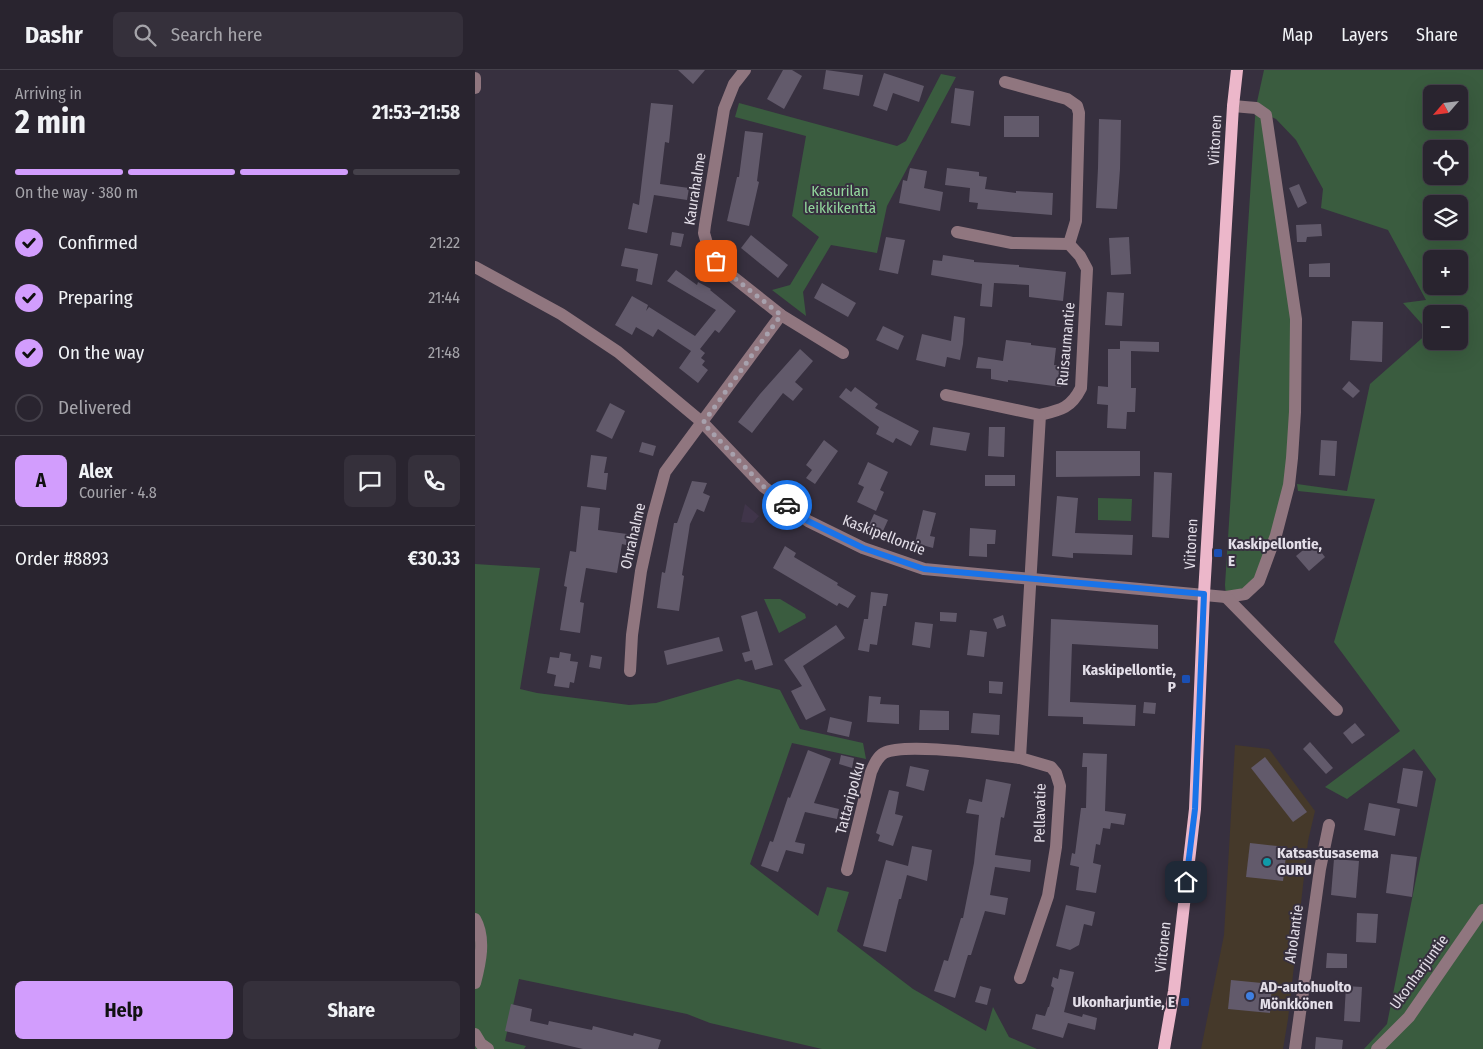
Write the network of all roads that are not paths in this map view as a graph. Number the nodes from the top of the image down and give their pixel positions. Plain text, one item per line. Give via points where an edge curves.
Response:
1 (745, 70) edge
2 (1237, 70) edge
3 (475, 78) edge
4 (1005, 82) dead end
5 (475, 88) edge
6 (1233, 106) junction
7 (957, 232) dead end
8 (1069, 244) junction
9 (475, 267) edge
10 (781, 315) junction
11 (843, 353) dead end
12 (946, 395) dead end
13 (1040, 415) junction
14 (703, 423) junction
15 (1029, 578) junction
16 (1204, 594) junction
17 (1226, 597) junction
18 (630, 671) dead end
19 (1337, 710) dead end
20 (1020, 758) junction
21 (1329, 825) dead end
22 (847, 870) dead end
23 (1483, 910) edge
24 (475, 919) edge
25 (1020, 978) dead end
26 (475, 984) edge
27 (475, 1034) edge
28 (488, 1049) edge
29 (1164, 1049) edge
30 (1295, 1049) edge
31 (1377, 1049) edge

1 - 10 street, Kaurahalme via 734,84 724,109 704,233 707,247 716,261
2 - 6 main road, Viitonen
3 - 5 street
4 - 8 street via 1067,99 1077,106 1076,221
6 - 16 main road, Viitonen
6 - 17 street via 1256,108 1266,115 1268,123 1296,319 1295,412 1289,485 1276,535 1259,581 1245,594
7 - 8 street via 1012,243
8 - 13 street, Ruisaumantie via 1087,269 1081,388 1061,410
9 - 14 street, Kaskipellontie via 561,314 618,352
10 - 11 street, Kaurahalme
10 - 14 street
12 - 13 street
13 - 15 street
14 - 15 street, Kaskipellontie via 778,498 808,521 863,548 924,569
14 - 18 street, Ohrahalme via 665,472 641,571
15 - 16 street, Kaskipellontie
15 - 20 street
16 - 17 street, Kaskipellontie
16 - 29 main road, Viitonen via 1195,809
17 - 19 street
20 - 22 street, Tattaripolku via 905,748 883,754 871,772
20 - 25 street, Pellavatie via 1051,767 1060,786 1056,847 1048,896
21 - 30 street, Aholantie
23 - 31 street, Ukonharjuntie via 1409,1017
24 - 26 street via 481,947
27 - 28 street

